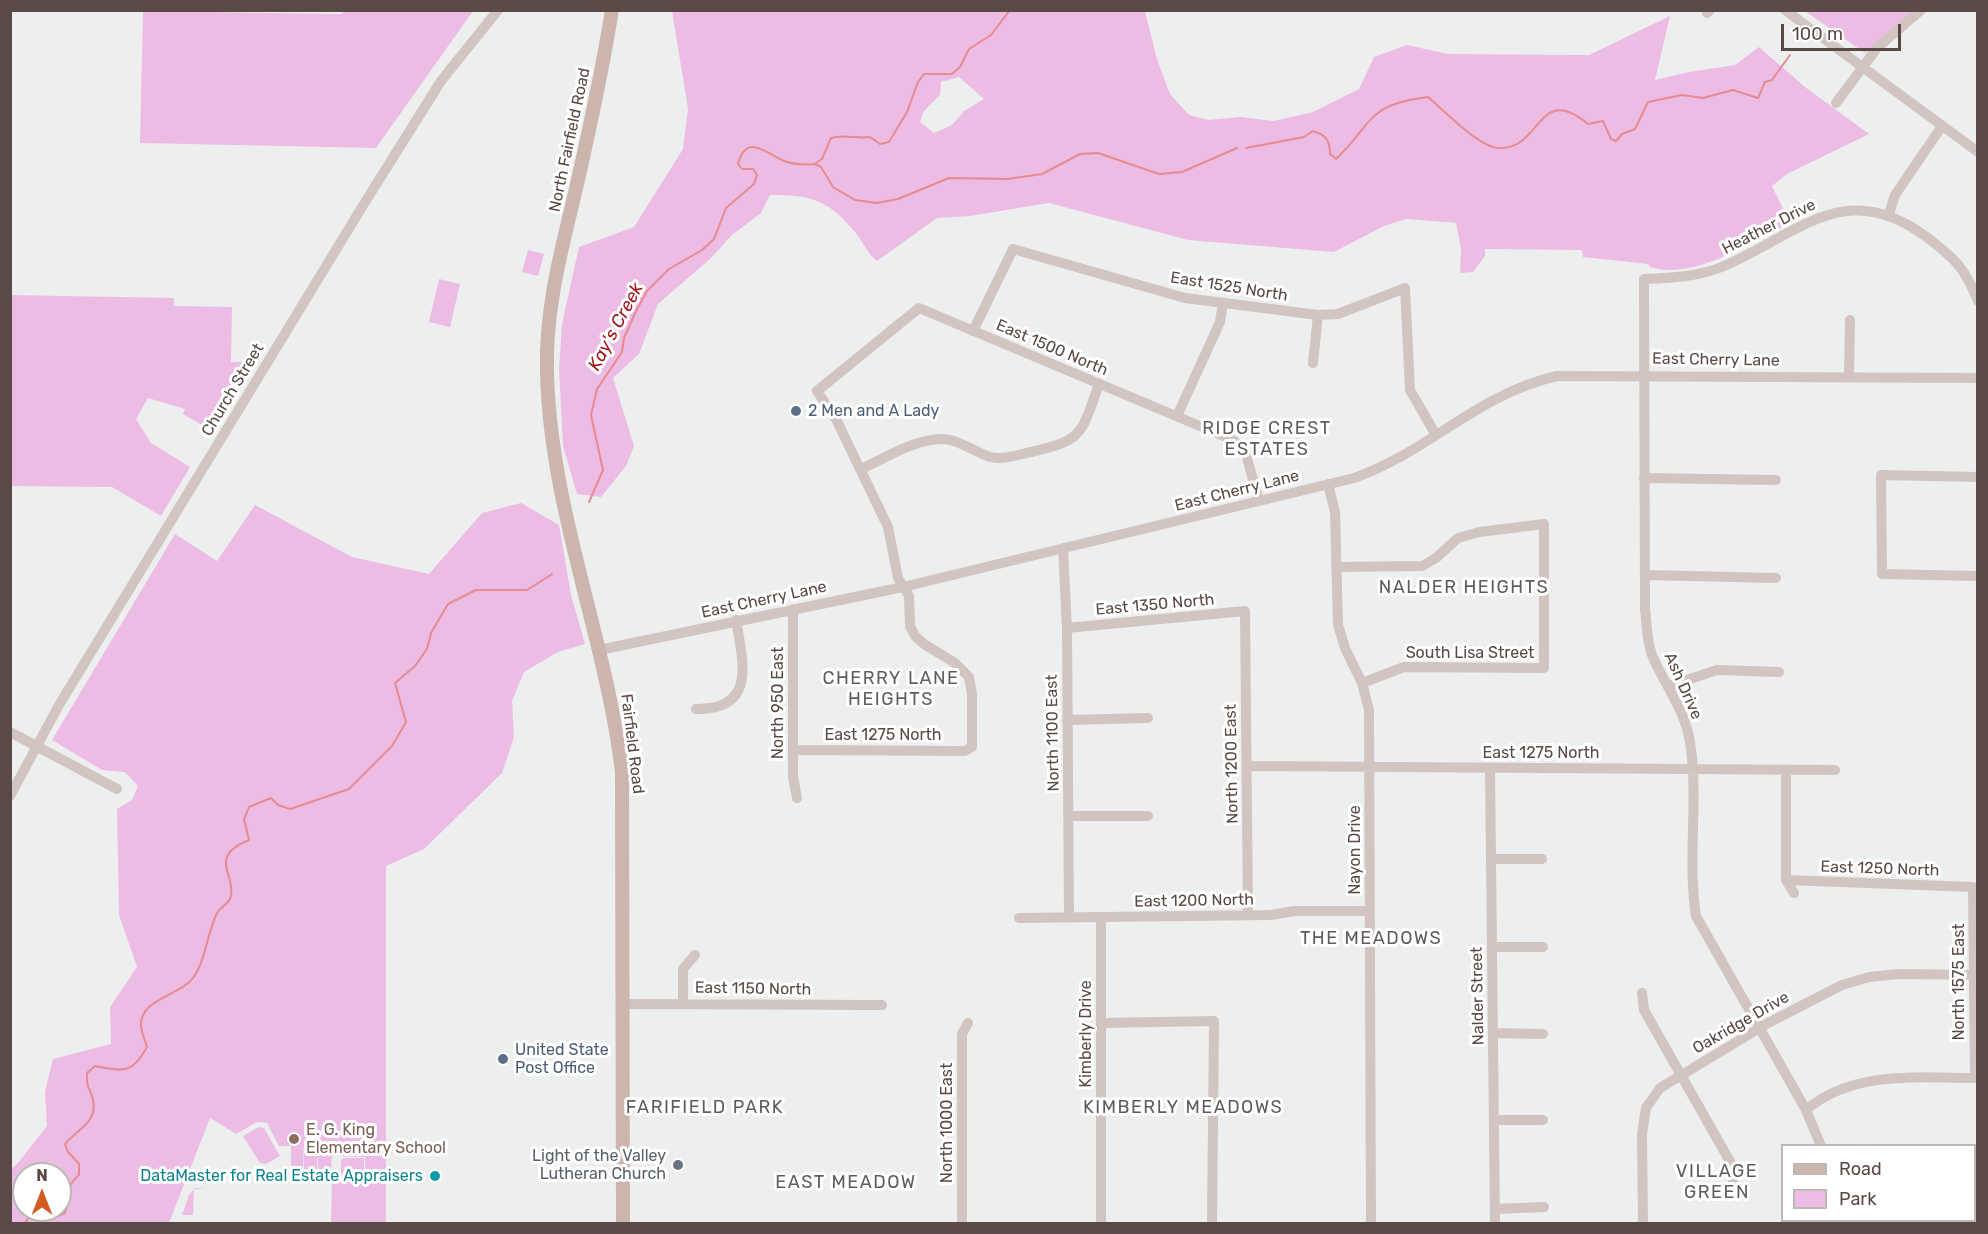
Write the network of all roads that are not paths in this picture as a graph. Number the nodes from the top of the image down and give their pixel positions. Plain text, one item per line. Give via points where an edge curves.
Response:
1 (498, 10) edge
2 (612, 10) edge
3 (1785, 10) edge
4 (1921, 10) edge
5 (1863, 67) junction
6 (1836, 103) dead end
7 (1942, 126) junction
8 (1977, 152) edge
9 (1889, 214) junction
10 (556, 276) joint
11 (1644, 279) joint
12 (1977, 301) edge
13 (1223, 303) junction
14 (1318, 315) junction
15 (1850, 320) dead end
16 (973, 331) junction
17 (1313, 363) dead end
18 (1644, 375) junction
19 (1849, 376) junction
20 (1977, 378) edge
21 (1099, 384) junction
22 (1177, 416) junction
23 (1436, 435) junction
24 (861, 470) junction
25 (1644, 477) junction
26 (1977, 477) edge
27 (1776, 480) dead end
28 (1328, 484) junction
29 (1259, 501) junction
30 (1063, 548) junction
31 (1336, 567) junction
32 (1645, 575) junction
33 (1977, 576) edge
34 (1776, 578) dead end
35 (903, 587) junction
36 (793, 609) junction
37 (1245, 611) joint
38 (736, 620) junction
39 (1067, 628) junction
40 (599, 650) junction
41 (1779, 672) dead end
42 (1362, 683) junction
43 (1669, 686) junction
44 (696, 709) dead end
45 (1148, 718) dead end
46 (1067, 720) junction
47 (10, 732) edge
48 (38, 746) junction
49 (794, 750) junction
50 (1247, 766) junction
51 (1369, 767) junction
52 (1490, 768) junction
53 (1692, 768) junction
54 (1786, 770) junction
55 (1834, 770) dead end
56 (117, 789) dead end
57 (10, 796) edge
58 (797, 798) dead end
59 (1069, 816) junction
60 (1148, 816) dead end
61 (1491, 859) junction
62 (1542, 859) dead end
63 (1786, 880) junction
64 (1973, 887) joint
65 (1794, 893) dead end
66 (1370, 911) junction
67 (1248, 915) junction
68 (1069, 917) junction
69 (1101, 917) junction
70 (1019, 918) dead end
71 (1492, 947) junction
72 (1543, 947) dead end
73 (695, 955) dead end
74 (1976, 975) edge
75 (1642, 993) dead end
76 (623, 1004) junction
77 (683, 1004) junction
78 (882, 1005) dead end
79 (968, 1023) dead end
80 (1101, 1023) junction
81 (1759, 1029) junction
82 (1493, 1033) junction
83 (1542, 1034) dead end
84 (1681, 1076) junction
85 (1806, 1110) junction
86 (1494, 1120) junction
87 (1543, 1120) dead end
88 (1820, 1144) edge
89 (1734, 1194) dead end
90 (1544, 1207) dead end
91 (1495, 1209) junction
92 (623, 1224) edge
93 (962, 1224) edge
94 (1101, 1224) edge
95 (1212, 1224) edge
96 (1371, 1224) edge
97 (1495, 1224) edge
98 (1643, 1224) edge

1 - 48 street, Church Street via 441,81 362,207 59,705
2 - 10 main road, North Fairfield Road via 600,85
3 - 5 street
4 - 5 street via 1877,48
5 - 6 street
5 - 7 street
7 - 8 street
7 - 9 street via 1900,188
9 - 11 street, Heather Drive via 1845,210 1823,215 1724,266 1697,275
9 - 12 street, Heather Drive via 1957,261
10 - 40 main road, Fairfield Road via 547,370 550,430 568,531
11 - 18 street, Ash Drive
13 - 14 street, East 1525 North
13 - 16 street, East 1525 North via 1185,298 1013,249
13 - 22 street via 1220,322
14 - 17 street
14 - 23 street, East 1525 North via 1338,314 1405,288 1410,390
15 - 19 street
16 - 21 street, East 1500 North
16 - 24 street, East 1500 North via 919,308 817,391
18 - 19 street, East Cherry Lane
18 - 23 street, East Cherry Lane via 1577,374 1534,381 1487,401
18 - 25 street, Ash Drive
19 - 20 street, East Cherry Lane
21 - 22 street, East 1500 North
21 - 24 street via 1086,421 1075,438 1063,445 1007,458 992,457 945,439 922,440
22 - 29 street, East 1500 North via 1233,440 1245,451
23 - 28 street, East Cherry Lane via 1376,470
24 - 35 street via 888,527
25 - 27 street
25 - 32 street, Ash Drive
26 - 33 street via 1881,475 1881,574
28 - 29 street, East Cherry Lane
28 - 31 street, Nayon Drive via 1335,512
29 - 30 street, East Cherry Lane
30 - 35 street, East Cherry Lane
30 - 39 street, North 1100 East
31 - 42 street, Nayon Drive via 1338,626
31 - 42 street, South Lisa Street via 1422,566 1458,538 1544,524 1544,668 1404,667
32 - 34 street
32 - 43 street, Ash Drive via 1647,638
35 - 36 street, East Cherry Lane
35 - 49 street, East 1275 North via 909,596 910,626 915,636 969,676 972,747 965,751
36 - 38 street, East Cherry Lane
36 - 49 street, North 950 East
37 - 39 street, East 1350 North
37 - 50 street, North 1200 East
38 - 40 street, East Cherry Lane
38 - 44 street via 744,669 739,690 723,706
39 - 46 street, North 1100 East
40 - 76 main road, Fairfield Road via 622,772
41 - 43 street via 1717,670
42 - 51 street, Nayon Drive via 1369,710
43 - 53 street, Ash Drive via 1683,716
45 - 46 street
46 - 59 street, North 1100 East
47 - 48 street
48 - 56 street
48 - 57 street, Church Street
49 - 58 street, North 950 East
50 - 51 street, East 1275 North
50 - 67 street, North 1200 East
51 - 52 street, East 1275 North
51 - 66 street, Nayon Drive
52 - 53 street, East 1275 North
52 - 61 street, Nalder Street
53 - 54 street, East 1275 North
53 - 81 street, Ash Drive via 1692,891 1696,916
54 - 55 street, East 1275 North
54 - 63 street
59 - 60 street
59 - 68 street, North 1100 East
61 - 62 street
61 - 71 street, Nalder Street
63 - 64 street, East 1250 North
63 - 65 street
64 - 74 street, North 1575 East
66 - 67 street, East 1200 North via 1294,910
66 - 96 street, Nayon Drive
67 - 69 street, East 1200 North
68 - 69 street, East 1200 North
68 - 70 street, East 1200 North
69 - 80 street, Kimberly Drive
71 - 72 street
71 - 82 street, Nalder Street
73 - 77 street via 684,969
74 - 81 street, Oakridge Drive via 1869,977 1842,985
74 - 85 street, North 1575 East via 1975,1078 1879,1079 1831,1094
75 - 84 street via 1644,1010
76 - 77 street, East 1150 North
76 - 92 main road, Fairfield Road
77 - 78 street, East 1150 North
79 - 93 street, North 1000 East via 962,1034
80 - 94 street, Kimberly Drive
80 - 95 street via 1214,1021
81 - 84 street, Oakridge Drive
81 - 85 street, Ash Drive
82 - 83 street
82 - 86 street, Nalder Street
84 - 89 street via 1732,1165
84 - 98 street, Oakridge Drive via 1660,1088 1646,1108 1642,1134
85 - 88 street, Ash Drive
86 - 87 street
86 - 91 street, Nalder Street
90 - 91 street
91 - 97 street, Nalder Street

